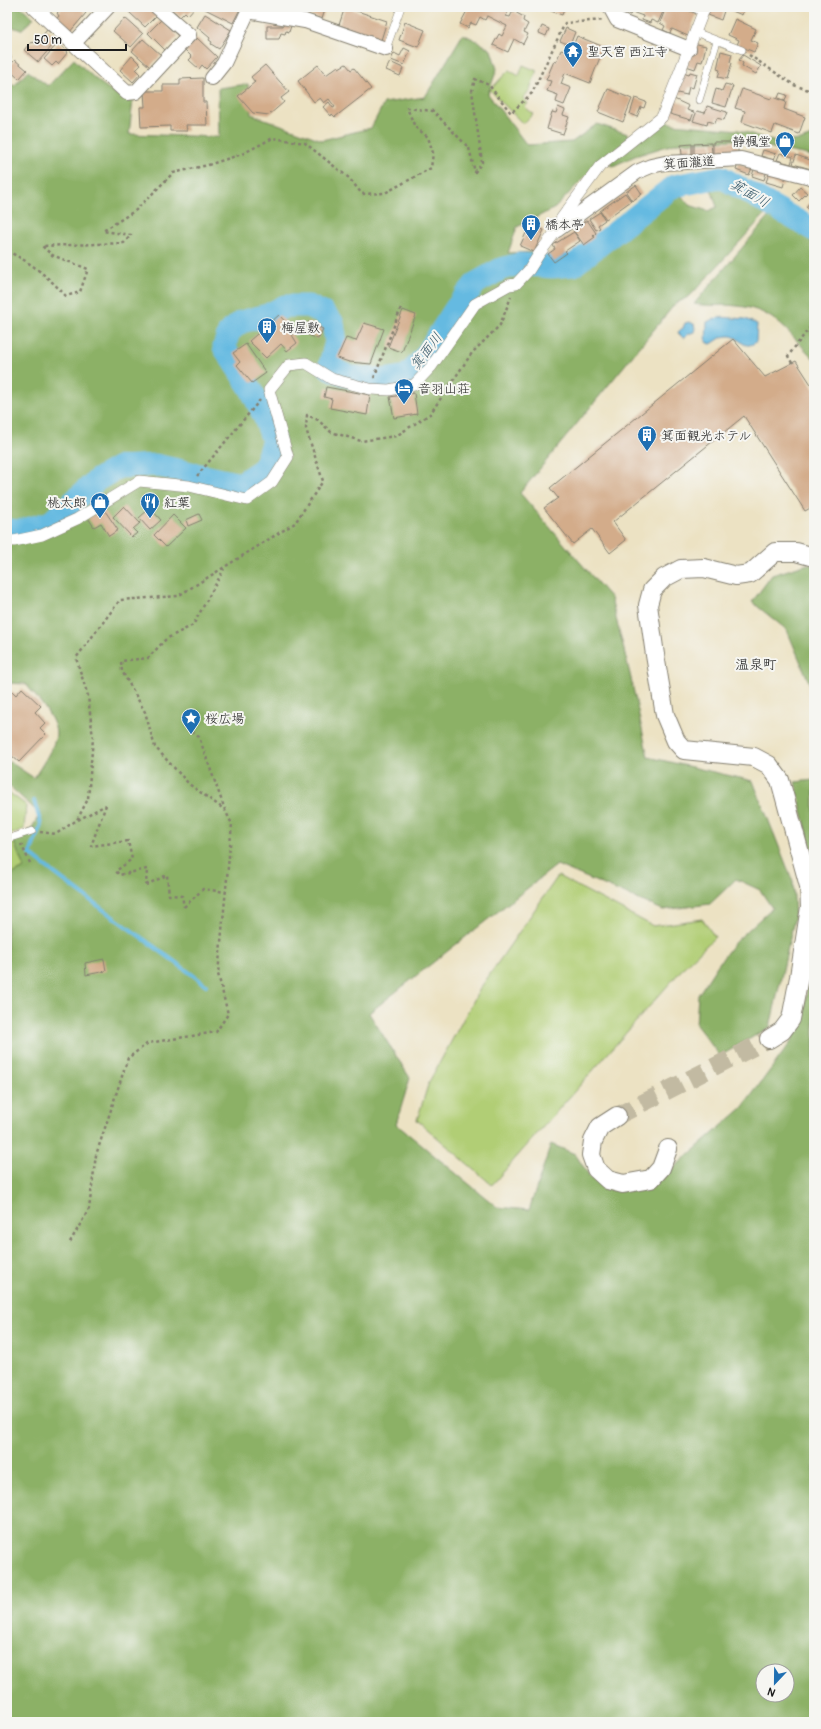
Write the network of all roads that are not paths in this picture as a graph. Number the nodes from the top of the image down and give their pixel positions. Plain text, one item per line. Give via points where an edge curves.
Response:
1 (34, 7) edge
2 (108, 7) edge
3 (157, 7) edge
4 (401, 7) edge
5 (610, 7) edge
6 (691, 7) edge
7 (249, 9) edge
8 (704, 10) edge
9 (695, 32) junction
10 (717, 41) junction
11 (74, 43) junction
12 (386, 49) joint
13 (689, 49) junction
14 (742, 50) road end
15 (212, 78) dead end
16 (699, 100) dead end
17 (814, 178) edge
18 (557, 230) junction
19 (7, 540) edge
20 (814, 557) edge
21 (32, 831) dead end
22 (7, 838) edge
23 (770, 1039) tunnel mouth
24 (618, 1116) tunnel mouth
25 (668, 1149) dead end

1 - 11 street
2 - 11 street
3 - 11 street via 189,35 136,92 127,93
4 - 12 lane
5 - 13 street via 616,20
6 - 8 lane
7 - 12 street via 306,21
7 - 15 street via 224,63
8 - 9 street
9 - 10 lane
9 - 13 street
10 - 14 lane
10 - 16 lane
13 - 18 street via 662,116 600,166 561,219
17 - 18 street, 箕面瀧道 via 741,159 665,163 637,172
18 - 19 street via 516,284 509,285 475,304 431,367 414,384 389,390 370,389 332,379 306,362 289,366 269,390 288,457 272,482 247,500 189,486 139,481 78,519 42,535
20 - 23 street via 796,552 775,552 750,574 736,576 704,568 681,569 664,578 652,590 648,605 665,715 676,741 684,750 698,753 754,757 769,765 780,780 809,886 810,907 791,1019 782,1031
21 - 22 lane
24 - 25 street via 600,1127 593,1141 591,1155 596,1169 608,1180 623,1184 651,1179 661,1168

